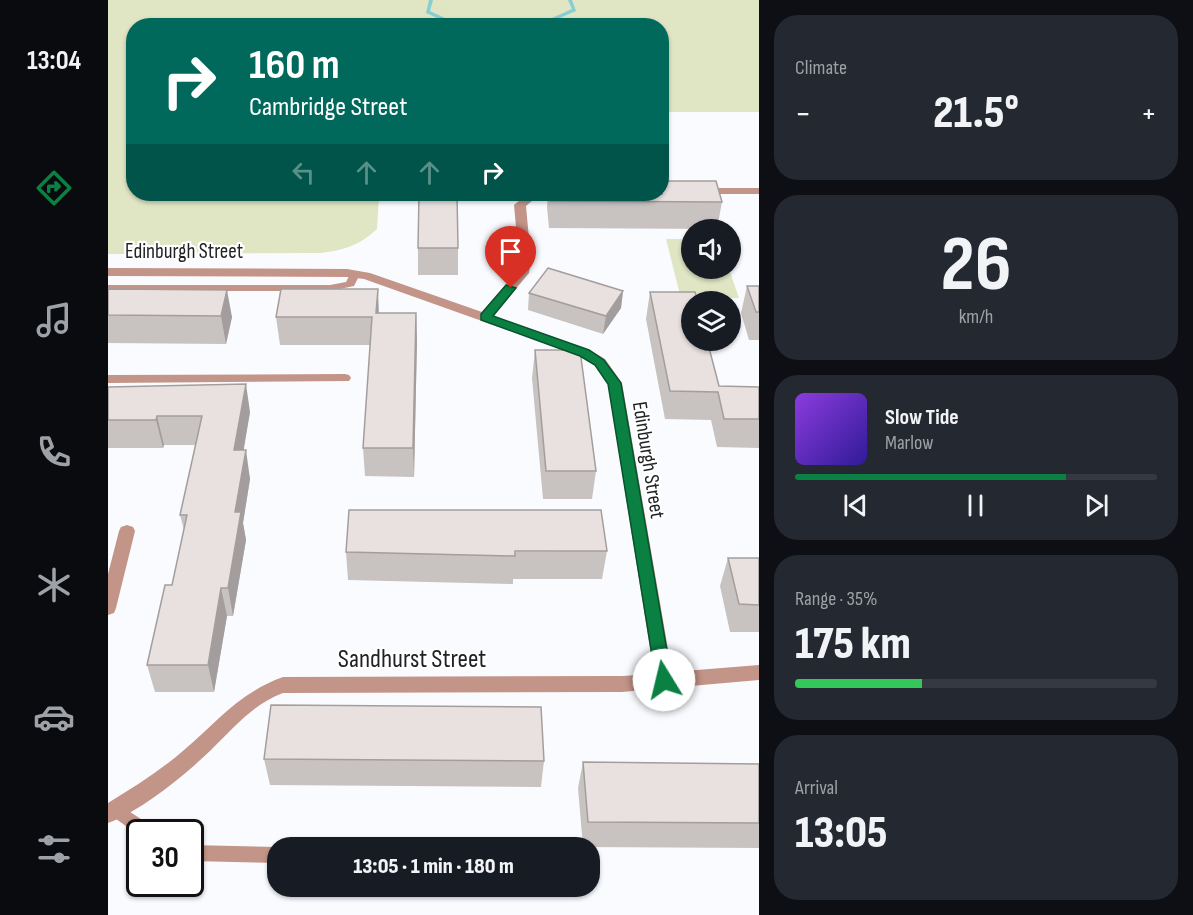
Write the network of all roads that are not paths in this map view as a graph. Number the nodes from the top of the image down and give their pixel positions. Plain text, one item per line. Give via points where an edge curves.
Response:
1 (669, 191) edge
2 (759, 191) edge
3 (525, 201) edge
4 (108, 272) edge
5 (355, 274) junction
6 (108, 288) edge
7 (485, 317) junction
8 (345, 378) dead end
9 (108, 379) edge
10 (127, 531) dead end
11 (108, 608) edge
12 (759, 672) edge
13 (664, 680) junction
14 (112, 811) edge
15 (126, 819) edge
16 (204, 853) edge
17 (267, 855) edge

1 - 2 street
3 - 7 street via 520,205 523,273
4 - 5 street, Edinburgh Street
5 - 6 lane via 350,284 330,288
5 - 7 street, Edinburgh Street
7 - 13 street, Edinburgh Street via 585,353 600,362 615,383
8 - 9 lane
10 - 11 street
12 - 13 street, Sandhurst Street
13 - 14 street, Sandhurst Street via 622,684 283,685 247,701 199,750
14 - 15 lane
16 - 17 lane

